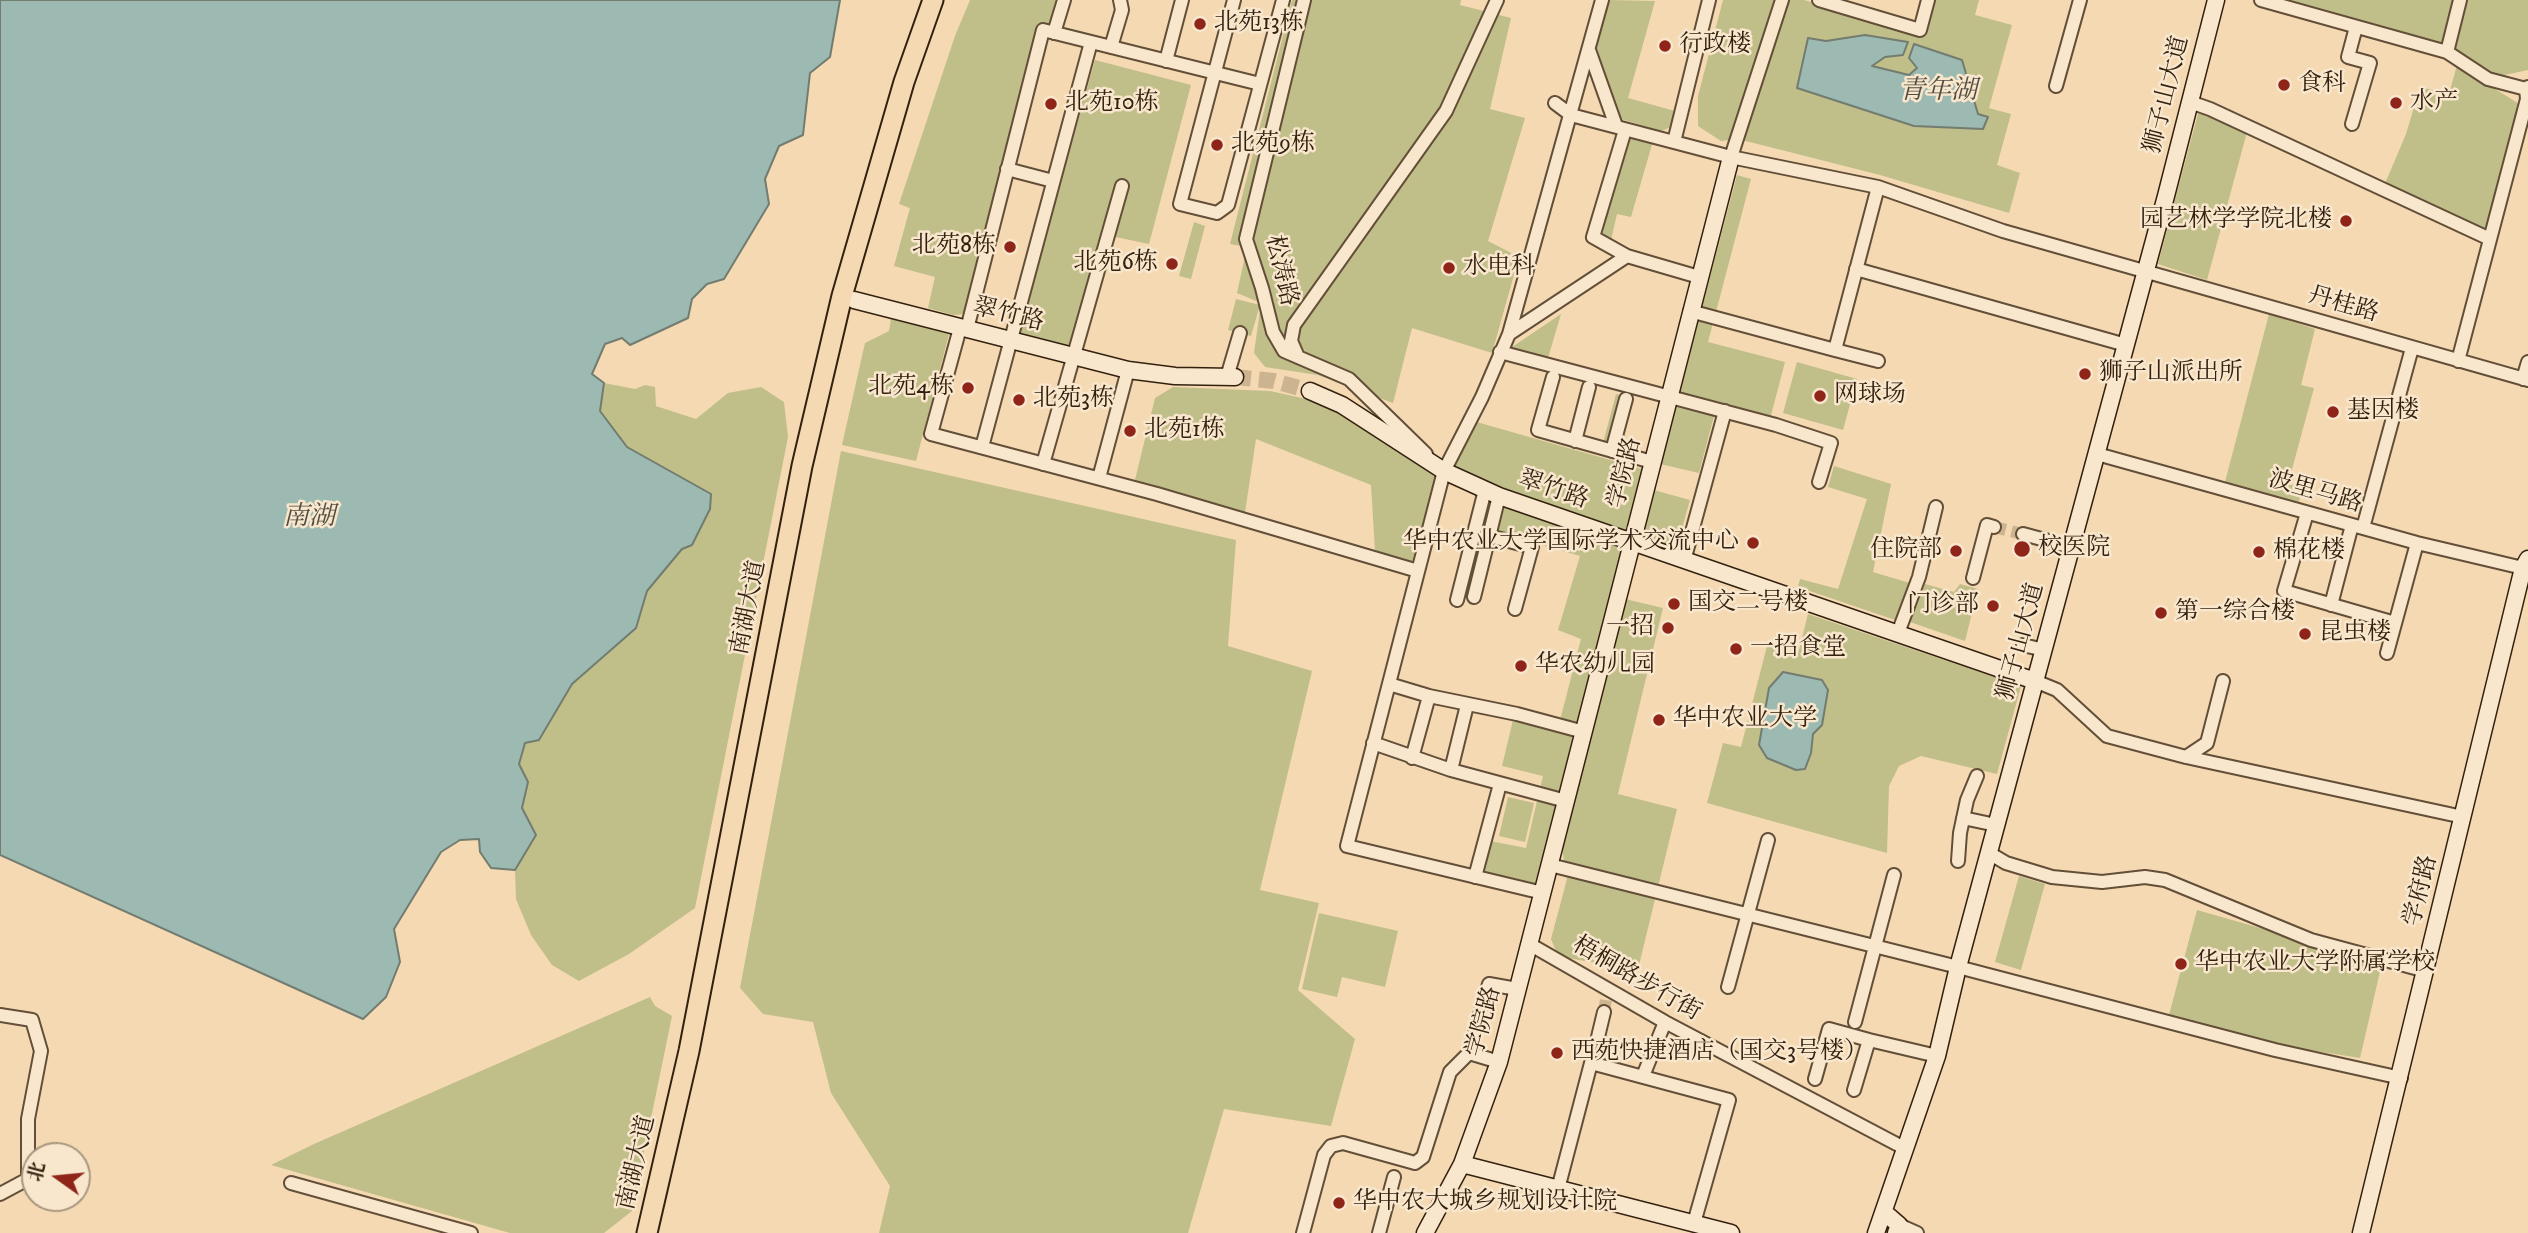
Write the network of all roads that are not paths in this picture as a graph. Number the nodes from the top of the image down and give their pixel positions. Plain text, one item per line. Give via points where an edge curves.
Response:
1 (933, 0) edge
2 (945, 0) edge
3 (1064, 0) edge
4 (1121, 0) edge
5 (1182, 0) edge
6 (1234, 0) edge
7 (1283, 0) edge
8 (1304, 0) edge
9 (1497, 0) edge
10 (1602, 0) edge
11 (1709, 0) edge
12 (1782, 0) edge
13 (1819, 0) edge
14 (1928, 0) edge
15 (2080, 0) edge
16 (2216, 0) edge
17 (2261, 0) edge
18 (2460, 0) edge
19 (2356, 27) junction
20 (1054, 33) junction
21 (1091, 42) junction
22 (1111, 47) junction
23 (1588, 49) junction
24 (2447, 52) junction
25 (1166, 61) junction
26 (1215, 73) junction
27 (1260, 84) junction
28 (2056, 86) dead end
29 (2527, 88) edge
30 (2190, 102) junction
31 (1555, 103) dead end
32 (1571, 115) junction
33 (2352, 124) dead end
34 (1621, 128) junction
35 (1674, 142) junction
36 (1731, 157) junction
37 (1007, 169) junction
38 (1053, 181) junction
39 (1122, 186) dead end
40 (1878, 187) junction
41 (2490, 239) junction
42 (1627, 257) junction
43 (1856, 269) junction
44 (2146, 271) junction
45 (1699, 278) junction
46 (853, 300) junction
47 (1690, 311) junction
48 (963, 328) junction
49 (1240, 333) dead end
50 (1509, 334) junction
51 (1010, 341) junction
52 (2126, 345) junction
53 (2412, 348) junction
54 (1835, 350) junction
55 (1500, 352) junction
56 (1073, 356) junction
57 (1298, 357) junction
58 (1878, 361) dead end
59 (2458, 361) junction
60 (2528, 362) edge
61 (1128, 370) junction
62 (1231, 377) joint
63 (1553, 377) dead end
64 (2525, 379) edge
65 (1589, 387) dead end
66 (1310, 391) tunnel mouth
67 (1668, 397) junction
68 (1626, 399) dead end
69 (1725, 411) junction
70 (1575, 440) junction
71 (982, 447) junction
72 (1612, 451) junction
73 (2097, 454) junction
74 (1652, 463) junction
75 (1043, 464) junction
76 (1444, 471) junction
77 (1099, 478) junction
78 (1819, 482) dead end
79 (1492, 493) junction
80 (1936, 508) dead end
81 (2306, 513) junction
82 (1994, 527) dead end
83 (2357, 527) junction
84 (2024, 534) tunnel mouth
85 (1489, 536) junction
86 (1632, 542) junction
87 (2417, 543) junction
88 (2071, 547) junction
89 (1684, 561) junction
90 (2526, 564) edge
91 (1418, 571) junction
92 (1973, 578) dead end
93 (1474, 597) dead end
94 (1457, 600) dead end
95 (2331, 605) junction
96 (1515, 609) dead end
97 (2395, 623) junction
98 (1898, 633) junction
99 (2023, 645) dead end
100 (2044, 650) junction
101 (2386, 653) dead end
102 (2035, 681) junction
103 (2223, 681) dead end
104 (1389, 684) junction
105 (1429, 696) junction
106 (1467, 705) junction
107 (1584, 732) junction
108 (1373, 743) junction
109 (2186, 757) junction
110 (1412, 758) junction
111 (1451, 770) junction
112 (1977, 776) dead end
113 (1500, 784) junction
114 (1566, 801) junction
115 (2463, 817) junction
116 (1963, 818) junction
117 (1996, 825) junction
118 (1768, 840) dead end
119 (1989, 853) junction
120 (1958, 861) dead end
121 (1550, 865) junction
122 (1894, 874) dead end
123 (1475, 877) junction
124 (1543, 893) junction
125 (1748, 916) junction
126 (1531, 945) junction
127 (1876, 948) junction
128 (1958, 967) junction
129 (2426, 971) junction
130 (1728, 987) dead end
131 (1517, 989) junction
132 (1606, 1000) junction
133 (0, 1015) edge
134 (1665, 1022) junction
135 (1855, 1022) dead end
136 (1598, 1037) tunnel mouth
137 (1869, 1040) junction
138 (1469, 1053) junction
139 (1937, 1056) junction
140 (1499, 1062) junction
141 (1643, 1076) junction
142 (2401, 1078) junction
143 (1815, 1079) dead end
144 (1854, 1090) dead end
145 (1906, 1149) junction
146 (1462, 1164) junction
147 (1394, 1177) dead end
148 (291, 1183) dead end
149 (1558, 1189) junction
150 (0, 1194) edge
151 (1884, 1212) junction
152 (1694, 1223) junction
153 (1898, 1229) edge
154 (471, 1233) edge
155 (646, 1233) edge
156 (660, 1233) edge
157 (1303, 1233) edge
158 (1379, 1233) edge
159 (1425, 1233) edge
160 (1731, 1233) edge
161 (1877, 1233) edge
162 (1917, 1233) edge
163 (2361, 1233) edge

1 - 155 main road, 南湖大道 via 904,82 842,296 805,453 689,1051
2 - 46 main road, 南湖大道
3 - 20 street
4 - 22 street
5 - 25 street
6 - 26 street
7 - 27 street
8 - 57 street, 松涛路 via 1246,239 1273,332 1283,351
9 - 57 street via 1446,111 1294,325 1291,341
10 - 23 street
11 - 35 street
12 - 36 street
13 - 14 street via 1920,30
15 - 28 street
16 - 30 street, 狮子山大道
17 - 19 street
18 - 24 street
19 - 24 street
19 - 33 street via 2348,57 2370,63
20 - 21 street
20 - 37 street via 1043,30
21 - 22 street
21 - 38 street
22 - 25 street
23 - 32 street
23 - 34 street
24 - 29 street via 2488,79
25 - 26 street
26 - 27 street
26 - 27 street via 1180,204 1217,213 1228,205
29 - 41 street
30 - 41 street
30 - 44 street, 狮子山大道
31 - 32 street
32 - 34 street
32 - 50 street
34 - 35 street
34 - 42 street via 1593,237
35 - 36 street
36 - 40 street, 丹桂路
36 - 45 street, 学院路
37 - 38 street
37 - 48 street
38 - 51 street
39 - 56 street
40 - 43 street
40 - 44 street, 丹桂路 via 2003,230
41 - 59 street
42 - 45 street
42 - 50 street
43 - 52 street
43 - 54 street
44 - 52 street, 狮子山大道
44 - 53 street, 丹桂路
45 - 47 street, 学院路
46 - 48 street, 翠竹路
46 - 156 main road, 南湖大道 via 824,419
47 - 54 street
47 - 67 street, 学院路
48 - 51 street, 翠竹路
48 - 71 street via 931,434
49 - 62 street
50 - 55 street
51 - 56 street, 翠竹路
51 - 71 street
52 - 73 street, 狮子山大道
53 - 59 street, 丹桂路
53 - 83 street
54 - 58 street
55 - 67 street
55 - 76 street
56 - 61 street, 翠竹路
56 - 75 street
57 - 76 street, 松涛路 via 1349,379
59 - 64 street, 丹桂路
60 - 64 street
61 - 62 street, 翠竹路
61 - 77 street
63 - 70 street via 1538,430
65 - 70 street
66 - 76 street, 翠竹路 via 1342,405
67 - 69 street
67 - 74 street, 学院路
68 - 72 street
69 - 78 street via 1831,443
69 - 89 street
70 - 72 street
71 - 75 street
72 - 74 street
73 - 81 street, 波里马路
73 - 88 street, 狮子山大道
74 - 86 street, 学院路
75 - 77 street
76 - 79 street, 翠竹路
76 - 91 street
77 - 91 street
79 - 85 street
79 - 86 street, 翠竹路
79 - 94 street
80 - 98 street via 1919,577
81 - 83 street, 波里马路
81 - 95 street via 2284,591
82 - 92 street via 1987,525
83 - 87 street, 波里马路
83 - 95 street
84 - 88 street
85 - 93 street
85 - 96 street via 1532,547
86 - 89 street, 翠竹路
86 - 107 street, 学院路
87 - 90 street, 波里马路
87 - 97 street
88 - 100 street, 狮子山大道
89 - 98 street, 翠竹路
90 - 115 street, 学府路
91 - 104 street
95 - 97 street
97 - 101 street
98 - 102 street, 翠竹路
99 - 100 street
100 - 102 street, 狮子山大道
102 - 109 street via 2057,690 2107,736
102 - 117 street, 狮子山大道
103 - 109 street via 2207,743
104 - 105 street
104 - 108 street
105 - 106 street
105 - 110 street
106 - 107 street
106 - 111 street
107 - 114 street, 学院路
108 - 110 street
108 - 123 street via 1347,846
109 - 115 street
110 - 111 street
111 - 113 street
112 - 116 street
113 - 114 street
113 - 123 street
114 - 121 street, 学院路
115 - 129 street, 学府路
116 - 117 street
116 - 120 street
117 - 119 street, 狮子山大道
118 - 125 street
119 - 128 street, 狮子山大道
119 - 129 street via 2052,877 2102,882 2145,877 2165,880 2311,940
121 - 124 street, 学院路
121 - 125 street
122 - 127 street
123 - 124 street
124 - 126 street, 学院路
125 - 127 street
125 - 130 street
126 - 131 street, 学院路
126 - 132 street, 梧桐路步行街
127 - 128 street
127 - 135 street
128 - 139 street, 狮子山大道
128 - 142 street
129 - 142 street, 学府路
131 - 138 street via 1489,984
131 - 140 street, 学院路
132 - 134 street, 梧桐路步行街
132 - 136 street
133 - 150 street via 32,1020 41,1051 28,1119 28,1178
134 - 141 street
134 - 145 street, 梧桐路步行街
137 - 139 street
137 - 143 street via 1829,1029
137 - 144 street
138 - 140 street
138 - 157 street via 1450,1072 1423,1157 1415,1163 1343,1143 1331,1146 1324,1155
139 - 145 street, 狮子山大道
140 - 146 street, 学院路
141 - 149 street via 1592,1059
141 - 152 street via 1728,1100
142 - 163 street, 学府路
145 - 151 street, 狮子山大道
146 - 149 street
146 - 159 street, 学院路
147 - 158 street
148 - 154 street
149 - 152 street
151 - 153 street
151 - 161 street, 狮子山大道
152 - 160 street
153 - 162 street

